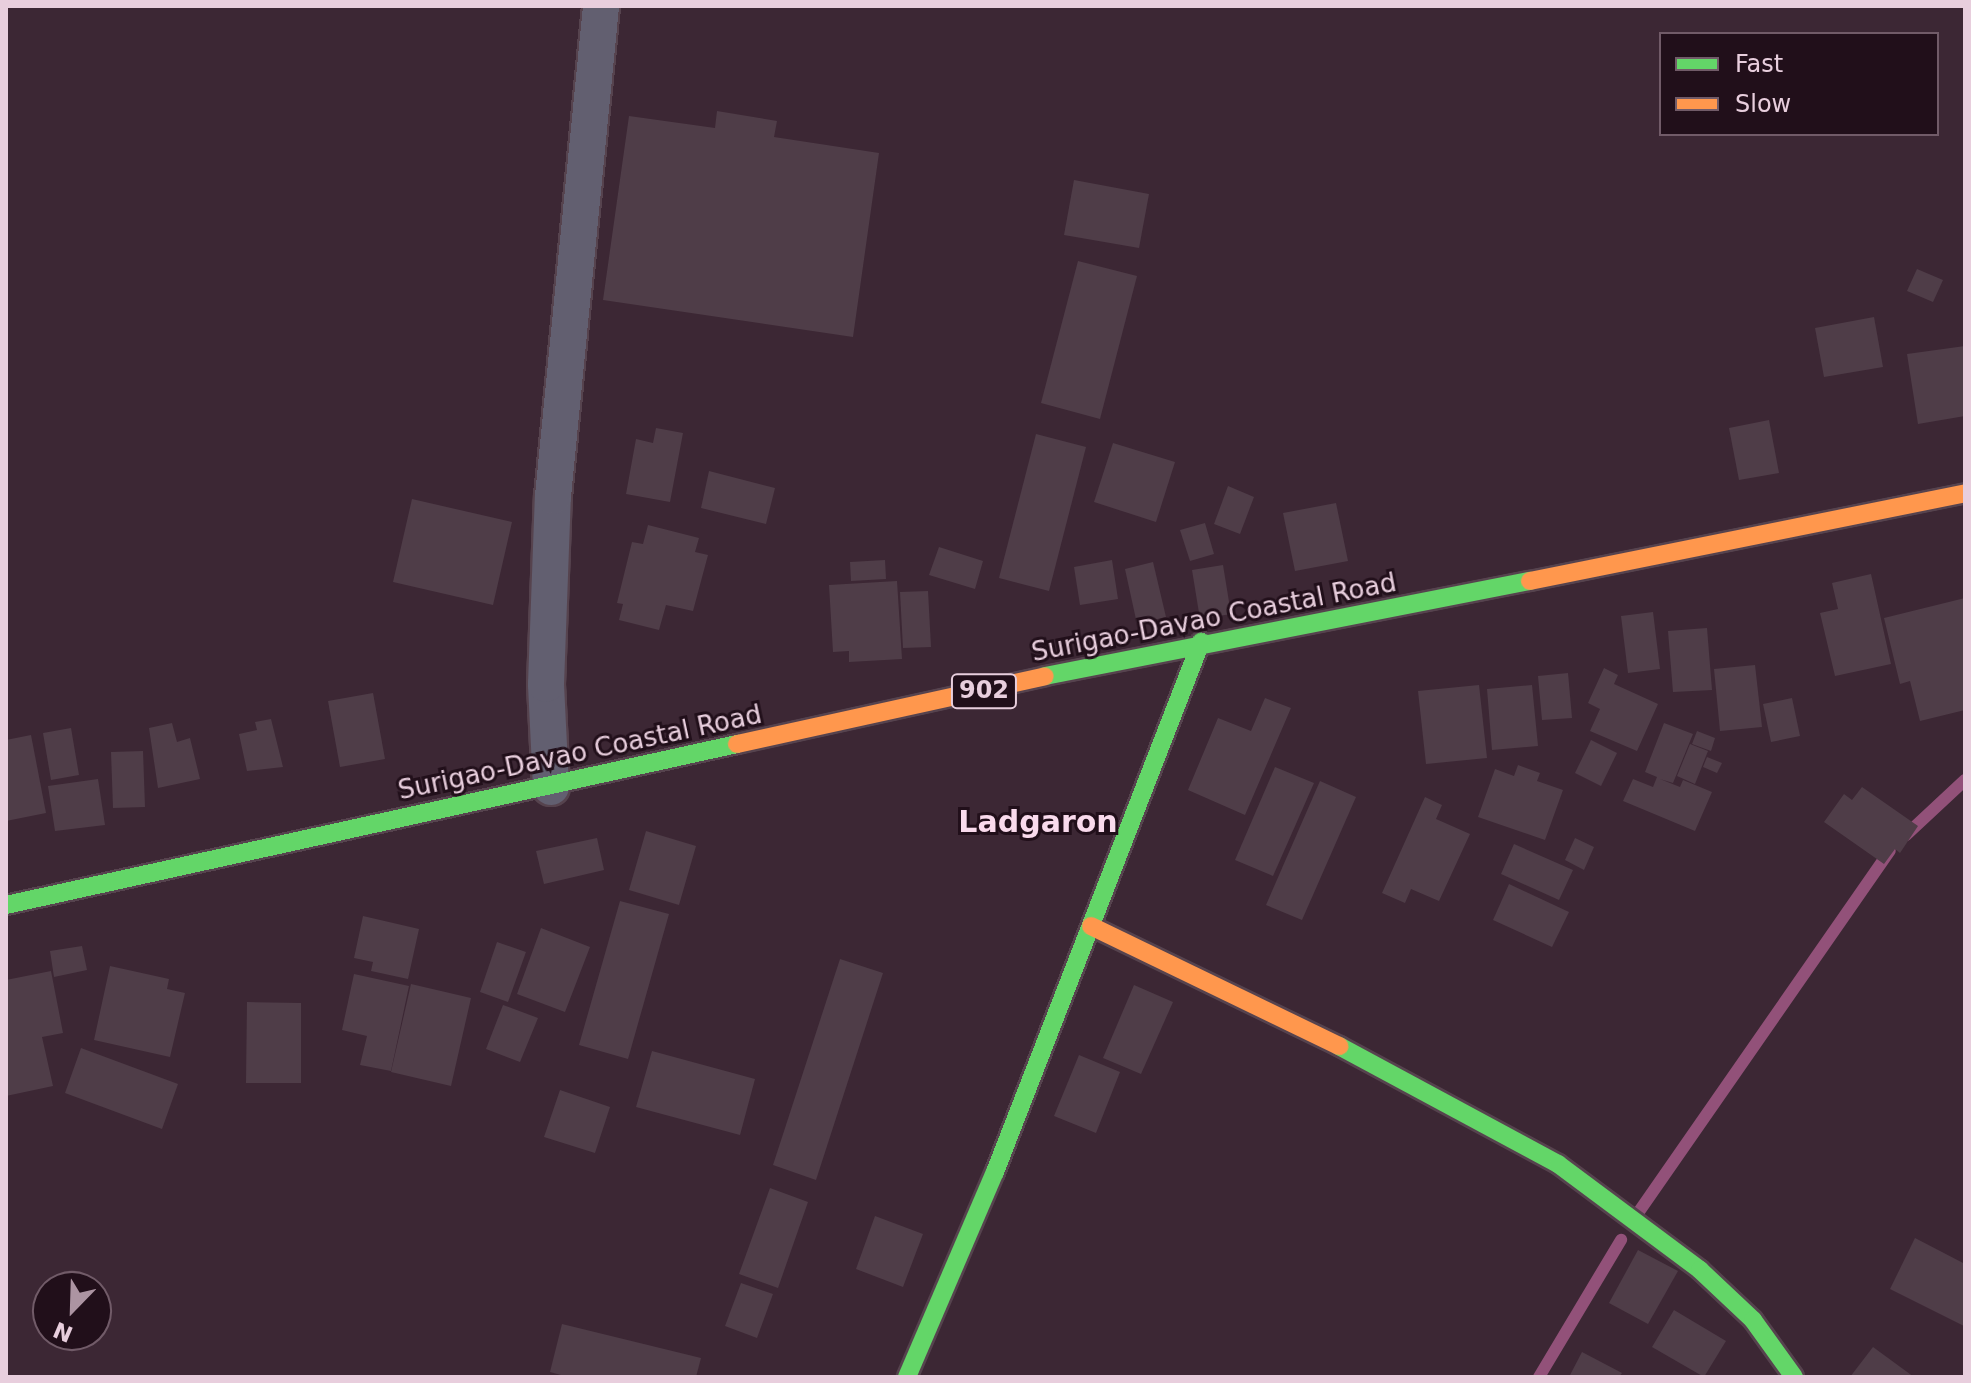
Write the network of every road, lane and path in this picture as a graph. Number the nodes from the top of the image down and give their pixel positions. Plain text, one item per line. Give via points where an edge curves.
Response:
1 (601, 6) edge
2 (1965, 493) edge
3 (1201, 642) junction
4 (551, 787) junction
5 (6, 905) edge
6 (1091, 926) junction
7 (907, 1377) edge
8 (1794, 1377) edge

1 - 4 street via 553,496 546,684
2 - 3 main road, Surigao-Davao Coastal Road / 902 via 1428,602
3 - 4 main road, Surigao-Davao Coastal Road / 902
3 - 6 main road
4 - 5 main road, Surigao-Davao Coastal Road / 902
6 - 7 main road
6 - 8 main road via 1416,1084 1558,1164 1700,1270 1753,1320

